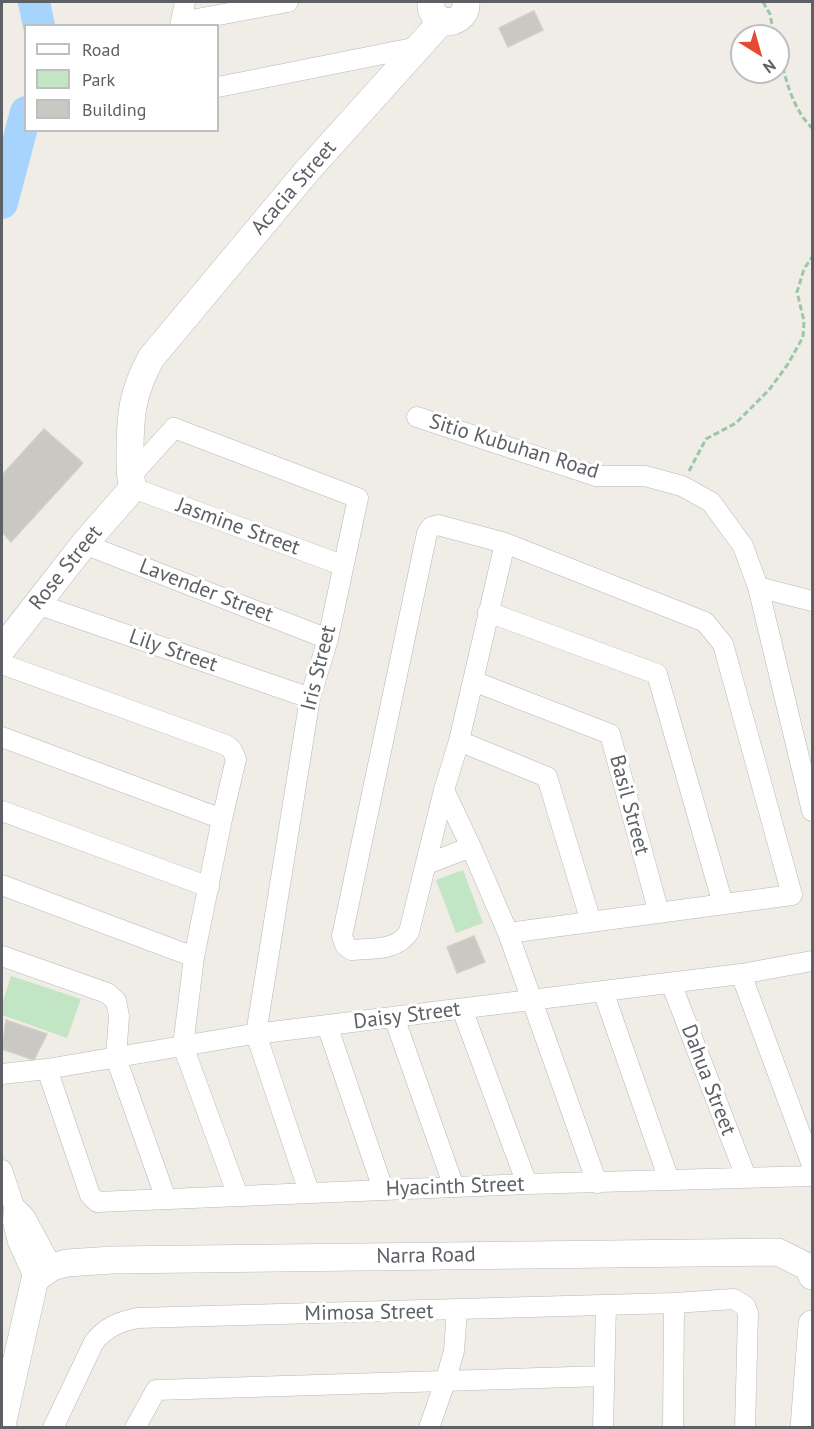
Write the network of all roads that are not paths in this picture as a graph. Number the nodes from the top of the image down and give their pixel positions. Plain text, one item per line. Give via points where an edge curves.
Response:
1 (184, 2) edge
2 (288, 2) edge
3 (466, 2) edge
4 (437, 11) edge
5 (180, 24) edge
6 (418, 47) junction
7 (219, 87) edge
8 (417, 417) dead end
9 (131, 482) junction
10 (505, 543) junction
11 (84, 544) junction
12 (342, 565) junction
13 (758, 587) junction
14 (813, 601) edge
15 (37, 604) junction
16 (488, 612) junction
17 (328, 639) junction
18 (2, 649) edge
19 (2, 664) edge
20 (473, 681) junction
21 (310, 698) junction
22 (2, 737) edge
23 (459, 741) junction
24 (444, 790) junction
25 (2, 811) edge
26 (813, 811) edge
27 (222, 819) junction
28 (471, 847) junction
29 (427, 864) junction
30 (2, 885) edge
31 (208, 887) junction
32 (723, 904) junction
33 (658, 913) junction
34 (591, 922) junction
35 (508, 933) junction
36 (2, 956) edge
37 (194, 957) junction
38 (811, 967) edge
39 (741, 974) junction
40 (671, 983) junction
41 (603, 991) junction
42 (532, 1000) junction
43 (462, 1009) junction
44 (393, 1017) junction
45 (327, 1025) junction
46 (256, 1034) junction
47 (183, 1046) junction
48 (116, 1058) junction
49 (47, 1069) junction
50 (2, 1074) edge
51 (813, 1165) edge
52 (2, 1170) edge
53 (813, 1176) edge
54 (746, 1177) junction
55 (669, 1180) junction
56 (597, 1183) junction
57 (527, 1184) junction
58 (454, 1187) junction
59 (383, 1190) junction
60 (309, 1192) junction
61 (238, 1196) junction
62 (166, 1199) junction
63 (811, 1268) edge
64 (44, 1273) junction
65 (674, 1303) junction
66 (606, 1305) junction
67 (457, 1310) junction
68 (813, 1324) edge
69 (604, 1376) junction
70 (446, 1379) junction
71 (2, 1425) edge
72 (53, 1428) edge
73 (135, 1428) edge
74 (429, 1428) edge
75 (603, 1428) edge
76 (673, 1428) edge
77 (745, 1428) edge
78 (804, 1428) edge

1 - 5 street
2 - 5 street
3 - 4 street, Acacia Street via 461,17 449,22
4 - 6 street, Acacia Street
6 - 7 street
6 - 9 street, Acacia Street via 307,171 151,358 142,374 130,417
8 - 13 street, Sitio Kubuhan Road via 596,476 645,476 682,486 711,502 743,546
9 - 11 street, Rose Street
9 - 12 street, Jasmine Street
9 - 12 street, Iris Street via 174,428 358,498
10 - 16 street
10 - 29 street via 438,525 427,533 342,936 345,945 351,950 394,946 403,941 409,932
10 - 32 street via 705,622 723,644 792,895
11 - 15 street, Rose Street
11 - 17 street, Lavender Street
12 - 17 street, Iris Street
13 - 14 street
13 - 26 street, Sitio Kubuhan Road
15 - 18 street, Rose Street
15 - 21 street, Lily Street
16 - 20 street
16 - 32 street via 657,674
17 - 21 street, Iris Street
19 - 27 street via 226,745 236,759
20 - 23 street
20 - 33 street, Basil Street via 610,734
21 - 46 street, Iris Street
22 - 27 street
23 - 24 street
23 - 34 street via 547,777
24 - 28 street
24 - 29 street
25 - 31 street
27 - 31 street
28 - 29 street
28 - 35 street
30 - 37 street
31 - 37 street
32 - 33 street
33 - 34 street
34 - 35 street
35 - 42 street
36 - 48 street via 107,993 116,1001
37 - 47 street
38 - 39 street, Daisy Street
39 - 40 street, Daisy Street
39 - 51 street
40 - 41 street, Daisy Street
40 - 54 street, Dahua Street
41 - 42 street, Daisy Street
41 - 55 street
42 - 43 street, Daisy Street
42 - 56 street
43 - 44 street, Daisy Street
43 - 57 street
44 - 45 street, Daisy Street
44 - 58 street
45 - 46 street, Daisy Street
45 - 59 street
46 - 47 street, Daisy Street
46 - 60 street
47 - 48 street, Daisy Street
47 - 61 street
48 - 49 street, Daisy Street
48 - 62 street
49 - 50 street, Daisy Street
49 - 62 street, Hyacinth Street via 90,1195 97,1202
52 - 64 street via 14,1206 25,1217
53 - 54 street, Hyacinth Street
54 - 55 street, Hyacinth Street
55 - 56 street, Hyacinth Street
56 - 57 street, Hyacinth Street
57 - 58 street, Hyacinth Street
58 - 59 street, Hyacinth Street
59 - 60 street, Hyacinth Street
60 - 61 street, Hyacinth Street
61 - 62 street, Hyacinth Street
63 - 64 street, Narra Road via 778,1252 112,1260 67,1263
64 - 71 street
65 - 66 street, Mimosa Street
65 - 76 street
65 - 77 street, Mimosa Street via 734,1299 745,1306
66 - 67 street, Mimosa Street
66 - 69 street
67 - 70 street via 454,1351
67 - 72 street, Mimosa Street via 123,1321 94,1342
68 - 78 street
69 - 70 street
69 - 75 street
70 - 73 street via 156,1390
70 - 74 street

